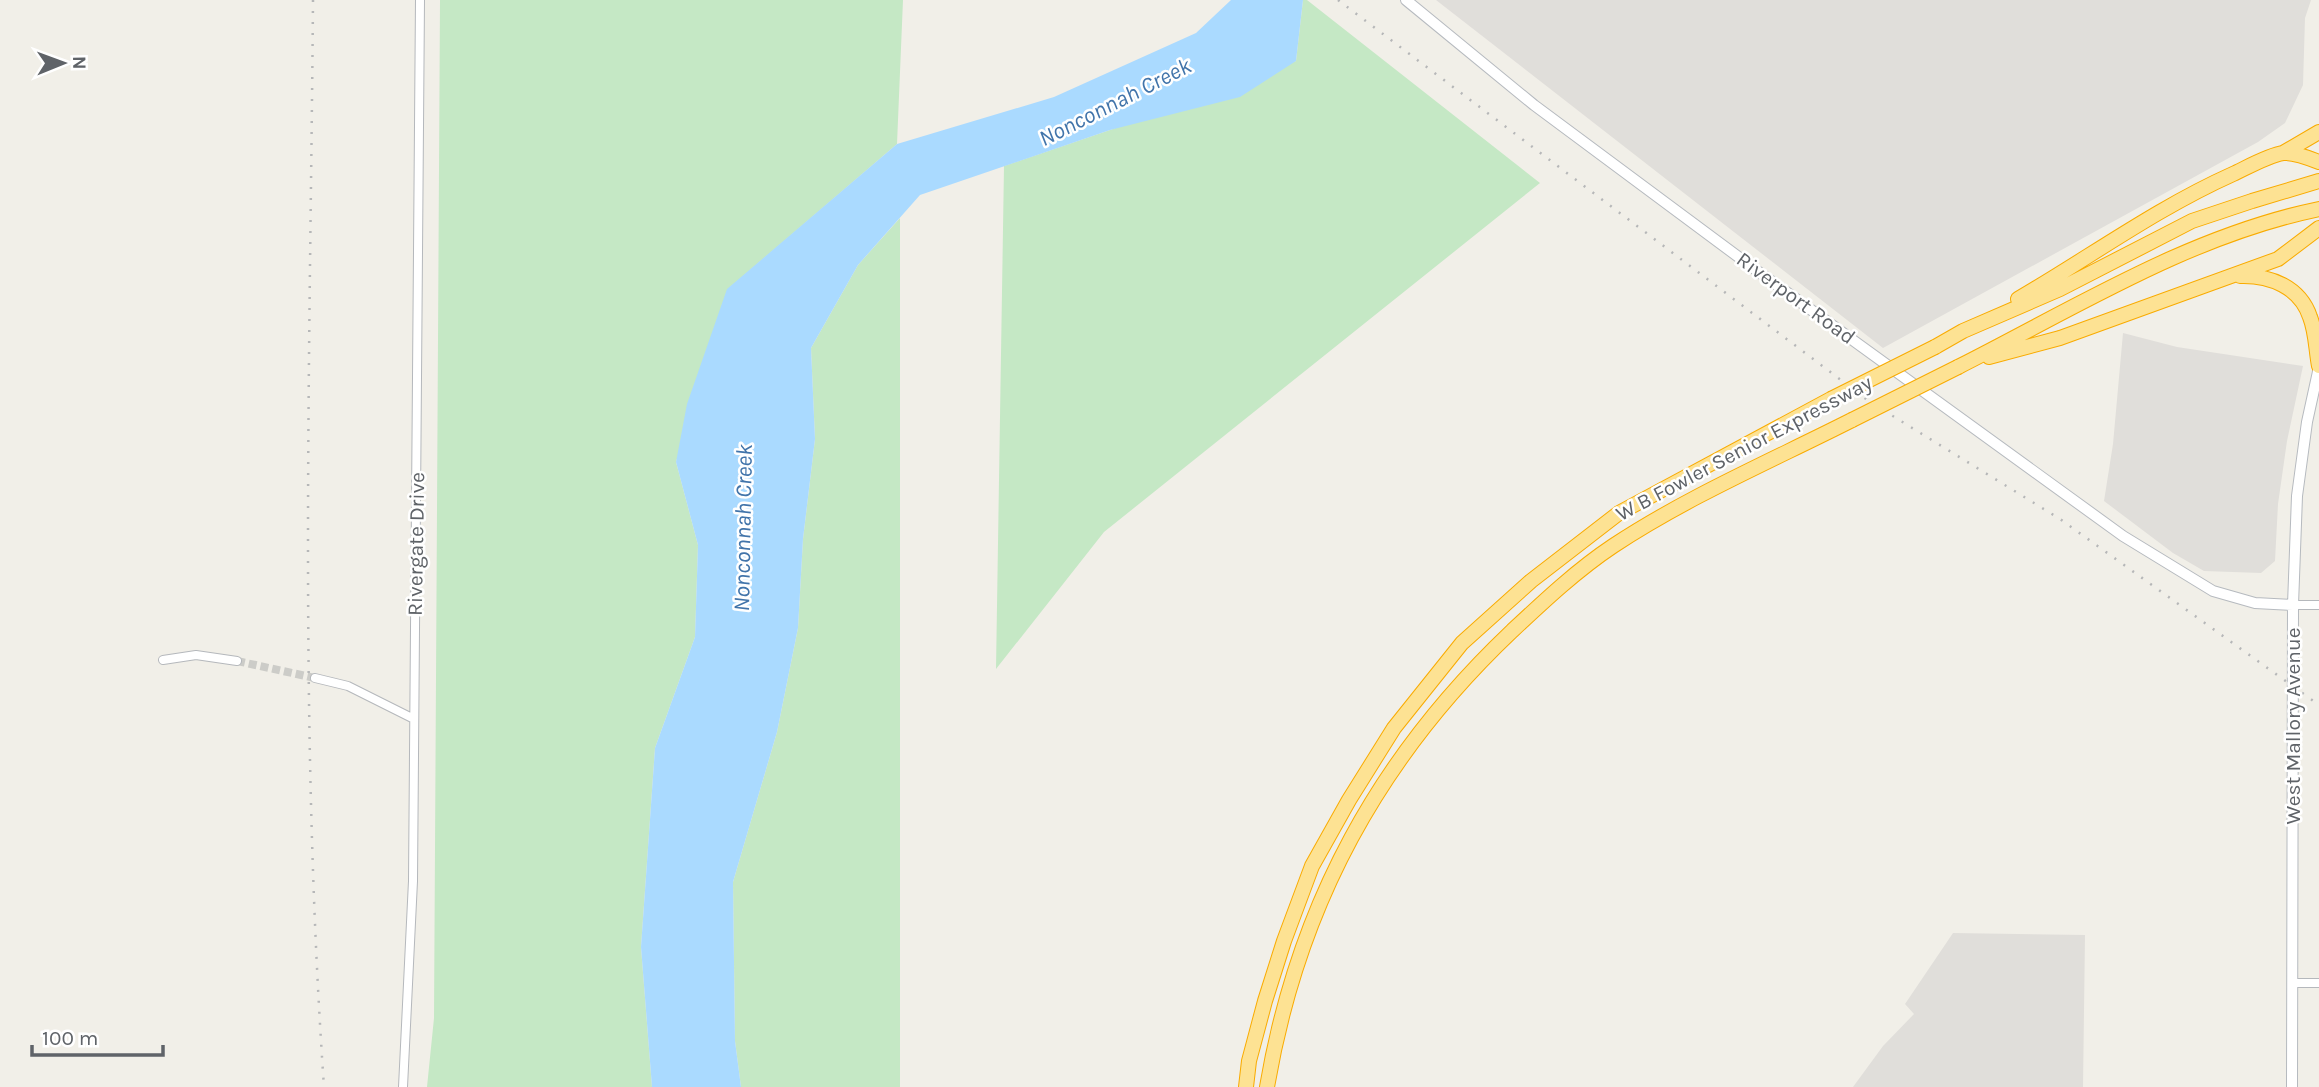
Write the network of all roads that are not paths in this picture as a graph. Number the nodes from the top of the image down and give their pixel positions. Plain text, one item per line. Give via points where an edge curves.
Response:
1 (420, 0) edge
2 (1405, 0) edge
3 (2319, 132) edge
4 (2283, 153) junction
5 (2319, 162) edge
6 (2319, 181) edge
7 (2319, 209) edge
8 (2319, 228) edge
9 (2228, 277) junction
10 (2061, 281) junction
11 (1963, 365) junction
12 (2319, 367) edge
13 (2293, 605) junction
14 (2319, 605) edge
15 (163, 660) dead end
16 (237, 661) tunnel mouth
17 (315, 678) tunnel mouth
18 (414, 719) junction
19 (2292, 983) junction
20 (2319, 983) edge
21 (403, 1087) edge
22 (1246, 1087) edge
23 (1267, 1087) edge
24 (2292, 1087) edge

1 - 18 street, Rivergate Drive
2 - 13 main road, Riverport Road via 1534,105 2123,536 2213,591 2255,603
3 - 4 highway
4 - 5 highway
4 - 10 highway via 2203,187 2147,219
6 - 10 highway, W B Fowler Senior Expressway via 2192,221
7 - 11 highway, W B Fowler Senior Expressway via 2218,239 2146,270
8 - 9 highway via 2278,259
9 - 11 highway via 2060,338
9 - 12 highway via 2269,278 2299,298 2311,318
10 - 22 highway, W B Fowler Senior Expressway, bridge via 1619,513 1531,580 1462,643 1394,728 1311,866 1265,1002
11 - 23 highway, W B Fowler Senior Expressway, bridge via 1675,509 1612,546 1546,598 1474,666 1414,737 1363,813 1326,884 1291,981
12 - 13 main road, West Mallory Avenue via 2297,496
13 - 14 street, Riverport Road
13 - 19 main road, West Mallory Avenue
15 - 16 street via 196,655
17 - 18 street via 348,685
18 - 21 street, Rivergate Drive via 412,913
19 - 20 street
19 - 24 main road, West Mallory Avenue

